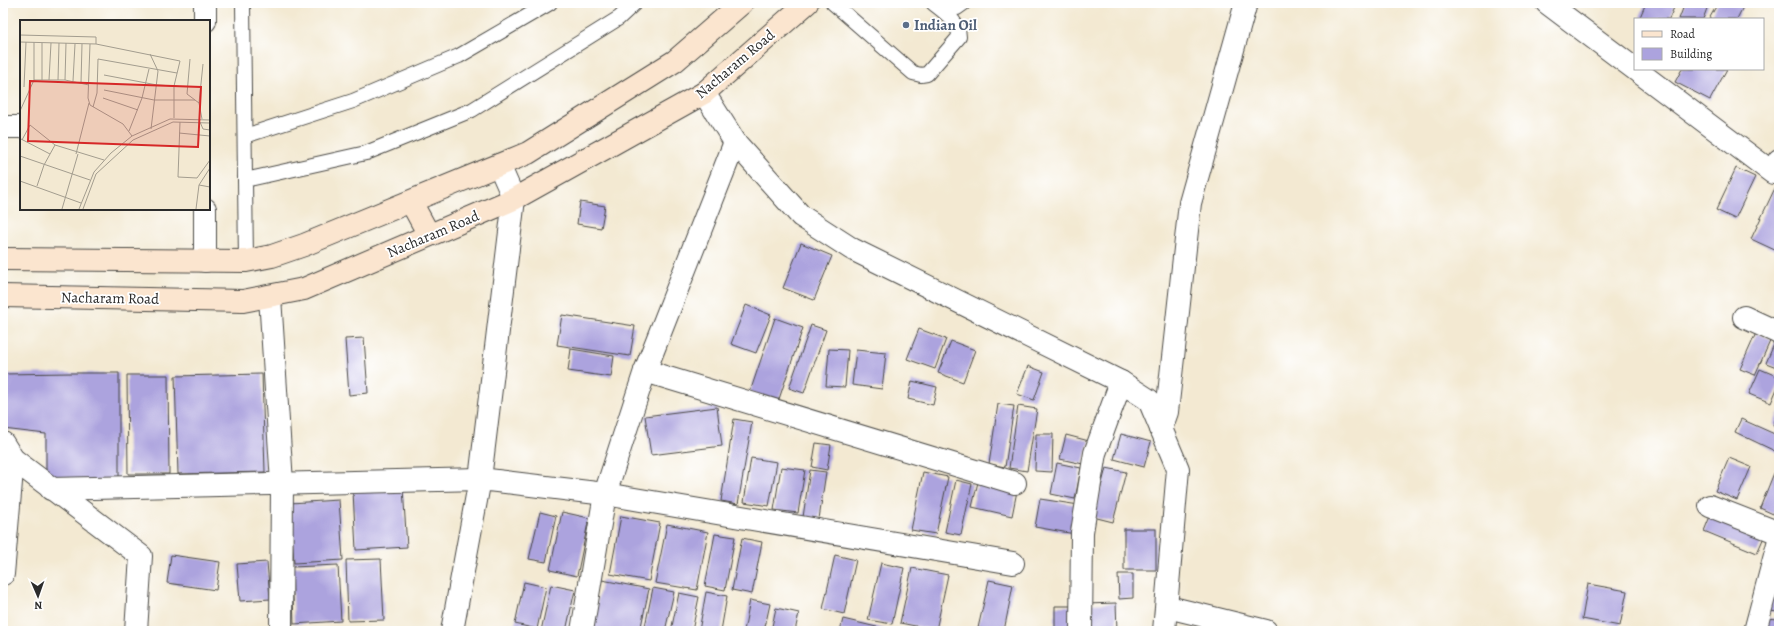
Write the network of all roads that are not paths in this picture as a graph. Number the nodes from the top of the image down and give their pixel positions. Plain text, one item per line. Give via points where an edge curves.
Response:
1 (204, 3) edge
2 (244, 3) edge
3 (550, 3) edge
4 (635, 3) edge
5 (742, 3) edge
6 (807, 3) edge
7 (833, 3) edge
8 (933, 3) edge
9 (945, 3) edge
10 (964, 3) edge
11 (1246, 3) edge
12 (1546, 3) edge
13 (205, 20) edge
14 (1634, 67) edge
15 (1639, 70) edge
16 (704, 93) junction
17 (3, 127) edge
18 (20, 127) edge
19 (245, 136) junction
20 (735, 142) junction
21 (499, 166) junction
22 (1777, 170) edge
23 (245, 180) junction
24 (514, 199) junction
25 (411, 202) junction
26 (205, 210) edge
27 (429, 235) junction
28 (3, 259) edge
29 (205, 261) junction
30 (246, 261) junction
31 (3, 296) edge
32 (270, 297) junction
33 (1744, 317) dead end
34 (1779, 333) edge
35 (646, 370) junction
36 (1121, 382) junction
37 (1161, 429) junction
38 (8, 451) edge
39 (480, 478) junction
40 (282, 483) junction
41 (1015, 483) dead end
42 (51, 489) junction
43 (605, 494) junction
44 (1710, 506) dead end
45 (1779, 541) edge
46 (1013, 562) dead end
47 (3, 574) edge
48 (1168, 607) junction
49 (1256, 630) edge
50 (136, 631) edge
51 (281, 631) edge
52 (452, 631) edge
53 (582, 631) edge
54 (1081, 631) edge
55 (1164, 631) edge
56 (1755, 631) edge

1 - 13 street
2 - 19 lane
3 - 19 lane via 459,56 353,101
4 - 23 lane via 619,18 472,110 366,153
5 - 21 main road via 675,61 528,153
6 - 16 main road, Nacharam Road
7 - 8 lane via 913,73 921,75 927,74 959,37 956,24
9 - 10 lane via 957,8
11 - 37 street via 1190,203 1167,412
12 - 14 street
15 - 22 street
16 - 20 street
16 - 24 main road, Nacharam Road
17 - 18 street
19 - 23 lane
20 - 35 street
20 - 36 street via 801,216 852,249
21 - 24 street
21 - 25 main road
23 - 30 lane
24 - 27 main road, Nacharam Road
24 - 39 street
25 - 27 main road
25 - 30 main road via 304,245 272,256
26 - 29 street
27 - 32 main road, Nacharam Road via 304,289
28 - 29 main road
29 - 30 main road
31 - 32 main road, Nacharam Road via 243,301
32 - 40 street
33 - 34 street
35 - 41 street
35 - 43 street
36 - 37 street via 1149,400
36 - 54 street via 1094,453 1082,532
37 - 48 street via 1178,469
38 - 42 street
38 - 47 street
39 - 40 street
39 - 43 street
39 - 52 street
40 - 42 street
40 - 51 street
42 - 50 street via 141,556
43 - 46 street
43 - 53 street
44 - 45 street
45 - 56 street
48 - 49 street
48 - 55 street

